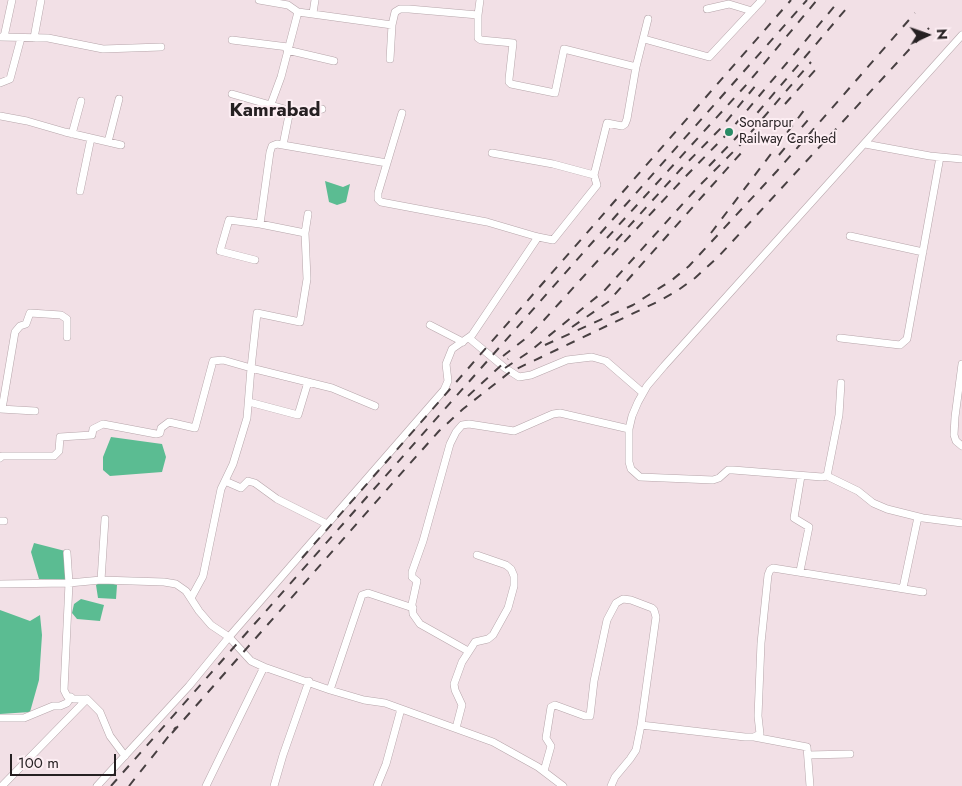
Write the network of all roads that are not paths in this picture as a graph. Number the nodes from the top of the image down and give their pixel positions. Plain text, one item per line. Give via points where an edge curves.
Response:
1 (12, 0) edge
2 (41, 0) edge
3 (259, 0) edge
4 (316, 0) edge
5 (480, 0) edge
6 (762, 0) edge
7 (707, 9) dead end
8 (752, 11) junction
9 (298, 12) junction
10 (312, 13) junction
11 (478, 15) junction
12 (648, 19) dead end
13 (392, 26) junction
14 (962, 35) edge
15 (2, 37) edge
16 (20, 38) junction
17 (34, 38) junction
18 (644, 39) junction
19 (232, 40) dead end
20 (161, 47) dead end
21 (287, 48) junction
22 (390, 59) dead end
23 (334, 61) dead end
24 (636, 67) junction
25 (0, 83) edge
26 (232, 94) dead end
27 (119, 99) dead end
28 (81, 100) dead end
29 (271, 104) junction
30 (322, 109) dead end
31 (290, 110) junction
32 (402, 112) dead end
33 (0, 116) edge
34 (72, 134) junction
35 (91, 138) junction
36 (108, 142) junction
37 (865, 144) junction
38 (121, 145) dead end
39 (283, 145) junction
40 (492, 153) dead end
41 (940, 156) junction
42 (962, 159) edge
43 (387, 163) junction
44 (594, 175) junction
45 (80, 191) dead end
46 (308, 214) dead end
47 (260, 224) junction
48 (305, 233) junction
49 (850, 236) dead end
50 (538, 237) junction
51 (923, 252) junction
52 (256, 260) dead end
53 (430, 325) dead end
54 (67, 337) dead end
55 (840, 338) dead end
56 (466, 340) junction
57 (962, 365) edge
58 (252, 368) junction
59 (308, 382) junction
60 (841, 383) dead end
61 (643, 393) junction
62 (248, 402) junction
63 (375, 406) dead end
64 (1, 409) edge
65 (35, 411) dead end
66 (958, 418) edge
67 (629, 429) junction
68 (962, 446) edge
69 (0, 458) edge
70 (801, 476) junction
71 (827, 476) junction
72 (224, 481) junction
73 (918, 516) junction
74 (104, 520) dead end
75 (962, 523) edge
76 (327, 524) junction
77 (67, 553) dead end
78 (477, 555) dead end
79 (800, 571) junction
80 (100, 580) junction
81 (69, 583) junction
82 (0, 584) edge
83 (903, 588) junction
84 (923, 592) dead end
85 (191, 598) junction
86 (412, 608) junction
87 (229, 637) junction
88 (468, 651) junction
89 (264, 667) junction
90 (309, 681) junction
91 (330, 690) junction
92 (71, 697) junction
93 (88, 699) junction
94 (401, 709) junction
95 (0, 718) edge
96 (641, 725) junction
97 (456, 728) junction
98 (754, 737) junction
99 (850, 754) dead end
100 (808, 755) junction
101 (125, 756) junction
102 (544, 771) junction
103 (2, 786) edge
104 (97, 786) edge
105 (206, 786) edge
106 (274, 786) edge
107 (377, 786) edge
108 (563, 786) edge
109 (611, 786) edge
110 (810, 786) edge

1 - 15 street
2 - 17 street
3 - 9 street via 288,5
4 - 10 street
5 - 11 street
6 - 8 street
7 - 8 street via 729,4
8 - 18 street via 709,57
9 - 10 street
9 - 21 street
10 - 13 street
11 - 13 street via 400,9 395,12
11 - 24 street via 478,38 512,42 511,84 555,93 564,49
12 - 18 street
13 - 22 street
14 - 37 street
15 - 16 street
16 - 17 street
16 - 25 street via 10,79
17 - 20 street via 103,48
18 - 24 street
19 - 21 street
21 - 23 street
21 - 29 street
24 - 44 street via 627,119 622,126 607,123
26 - 29 street
27 - 36 street
28 - 34 street
29 - 31 street
30 - 31 street via 302,114
31 - 39 street
32 - 43 street
33 - 34 street
34 - 35 street
35 - 36 street
35 - 45 street
36 - 38 street
37 - 41 street
37 - 61 street
39 - 43 street
39 - 47 street via 272,146 270,152
40 - 44 street
41 - 42 street
41 - 51 street
43 - 50 street via 378,193 381,202 487,222
44 - 50 street via 596,185 552,240
46 - 48 street
47 - 48 street
47 - 52 street via 228,220 220,251
48 - 58 street via 307,279 300,322 257,313
49 - 51 street
50 - 56 street
51 - 55 street via 904,343
53 - 56 street
54 - 64 street via 67,319 61,315 30,313 26,324 16,332
56 - 61 street via 519,377 567,360 592,357 606,361
56 - 76 street via 452,350 448,358 448,381 444,390
57 - 66 street
58 - 59 street
58 - 62 street
58 - 69 street via 223,360 213,362 195,428 168,422 156,434 103,424 93,429 92,435 60,437 59,451 54,456
59 - 62 street via 298,415
59 - 63 street
60 - 71 street via 839,415
61 - 67 street
62 - 72 street via 239,448
64 - 65 street
66 - 68 street via 954,435
67 - 70 street via 629,462 631,469 640,476 713,480 728,470
67 - 86 street via 560,413 514,431 462,425 450,444 412,572 418,581
70 - 71 street
70 - 79 street via 794,518 809,527
71 - 73 street via 858,491 873,503
72 - 76 street via 241,488 248,481 255,483
72 - 85 street via 203,576
73 - 75 street
73 - 83 street
74 - 80 street
76 - 87 street
77 - 81 street
78 - 88 street via 506,565 514,576 514,586 508,608 494,635 475,642
79 - 83 street
79 - 98 street via 773,568 768,575 761,643 760,734
80 - 81 street
80 - 85 street via 170,582 181,587
81 - 82 street
81 - 92 street via 64,690
83 - 84 street
85 - 87 street via 211,625
86 - 88 street via 420,624
86 - 91 street via 368,593 362,595
87 - 89 street via 248,658
87 - 101 street
88 - 97 street via 454,684 462,705
89 - 90 street
89 - 105 street
90 - 91 street
90 - 106 street
91 - 94 street
92 - 93 street
92 - 95 street via 67,703 24,718
93 - 101 street via 100,712 110,736
93 - 103 street
94 - 97 street
94 - 107 street
96 - 98 street
96 - 102 street via 655,614 652,608 623,600 616,603 607,620 590,716 551,706 546,738 551,746
96 - 109 street via 634,754 614,777
97 - 102 street via 493,742
98 - 100 street via 807,747
99 - 100 street
100 - 110 street
101 - 104 street
102 - 108 street

